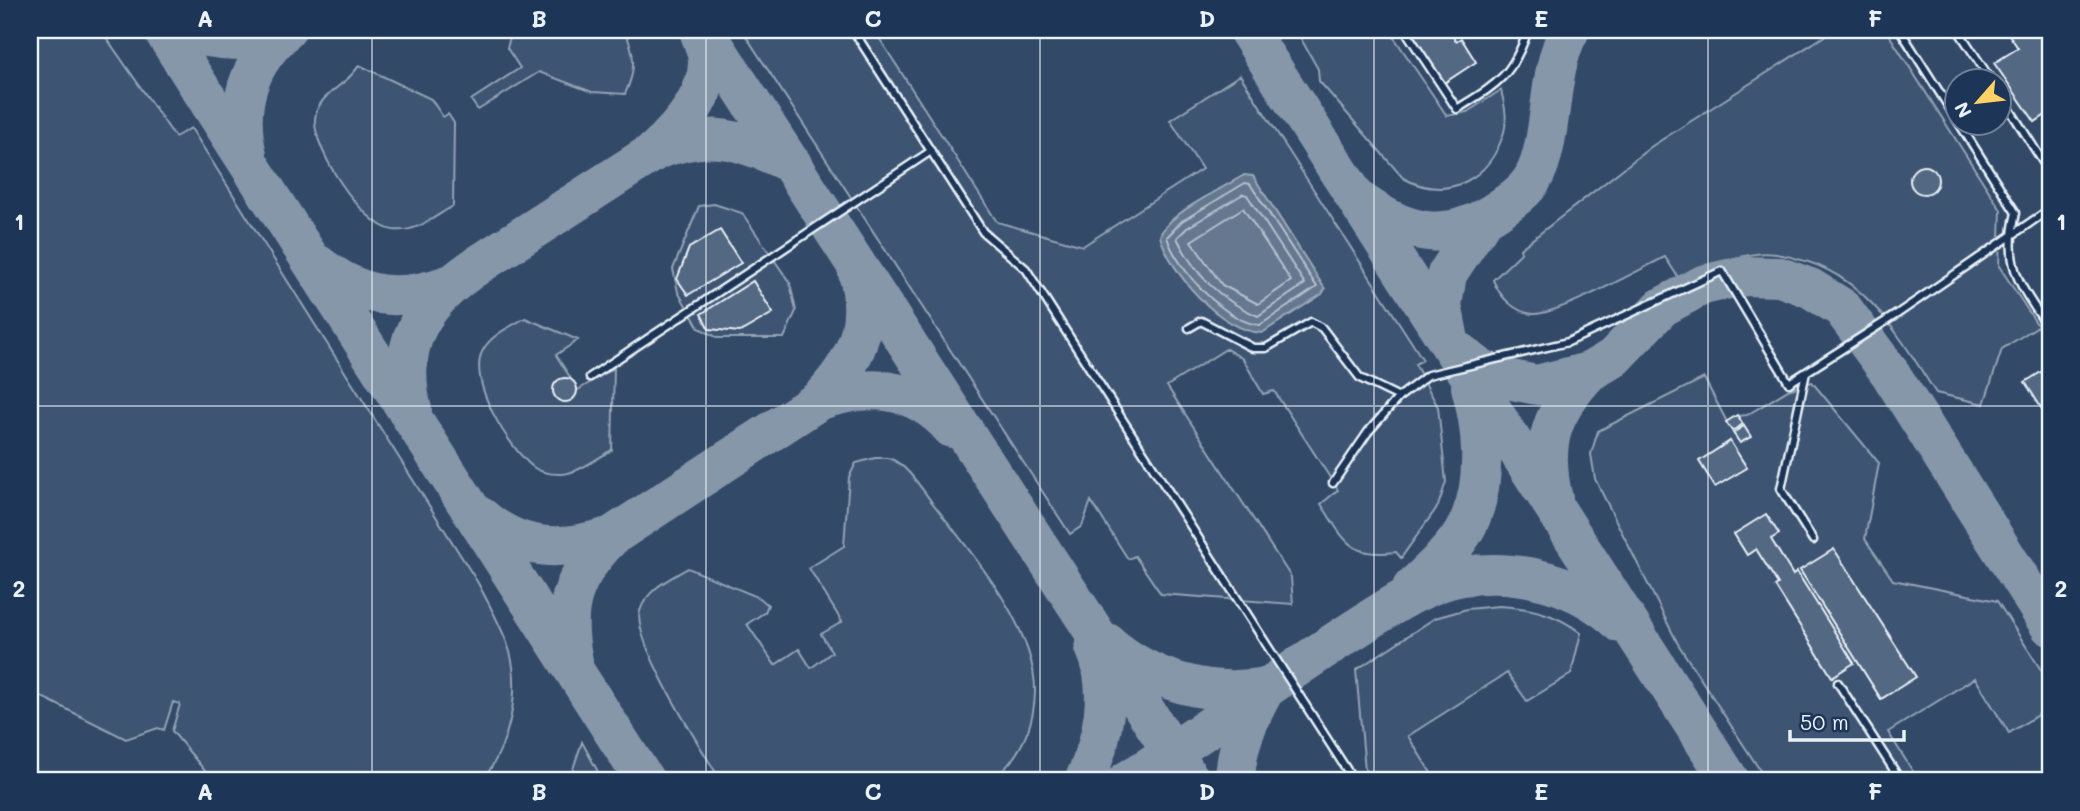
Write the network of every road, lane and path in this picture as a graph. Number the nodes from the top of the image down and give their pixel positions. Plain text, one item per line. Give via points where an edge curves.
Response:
1 (853, 30) edge
2 (1405, 30) edge
3 (1528, 30) edge
4 (1900, 30) edge
5 (1958, 30) edge
6 (1982, 66) edge
7 (2014, 116) edge
8 (931, 151) junction
9 (2050, 173) edge
10 (2050, 209) edge
11 (2010, 236) junction
12 (1189, 328) dead end
13 (2050, 330) edge
14 (1805, 372) junction
15 (590, 377) dead end
16 (1399, 397) junction
17 (1333, 482) dead end
18 (1813, 540) dead end
19 (1838, 683) dead end
20 (1354, 781) edge
21 (1901, 781) edge

1 - 8 lane
2 - 3 lane via 1457,109 1501,82
4 - 11 lane via 2016,213
5 - 6 lane
7 - 9 lane
8 - 15 lane
8 - 20 lane via 984,232 1027,269
10 - 11 lane
11 - 13 lane via 2015,278
11 - 14 lane
12 - 16 lane via 1201,321 1253,348 1266,348 1311,322 1329,335 1360,378
14 - 16 lane via 1789,383 1722,271 1567,342 1429,375
14 - 18 lane via 1781,489
16 - 17 lane
19 - 21 lane

